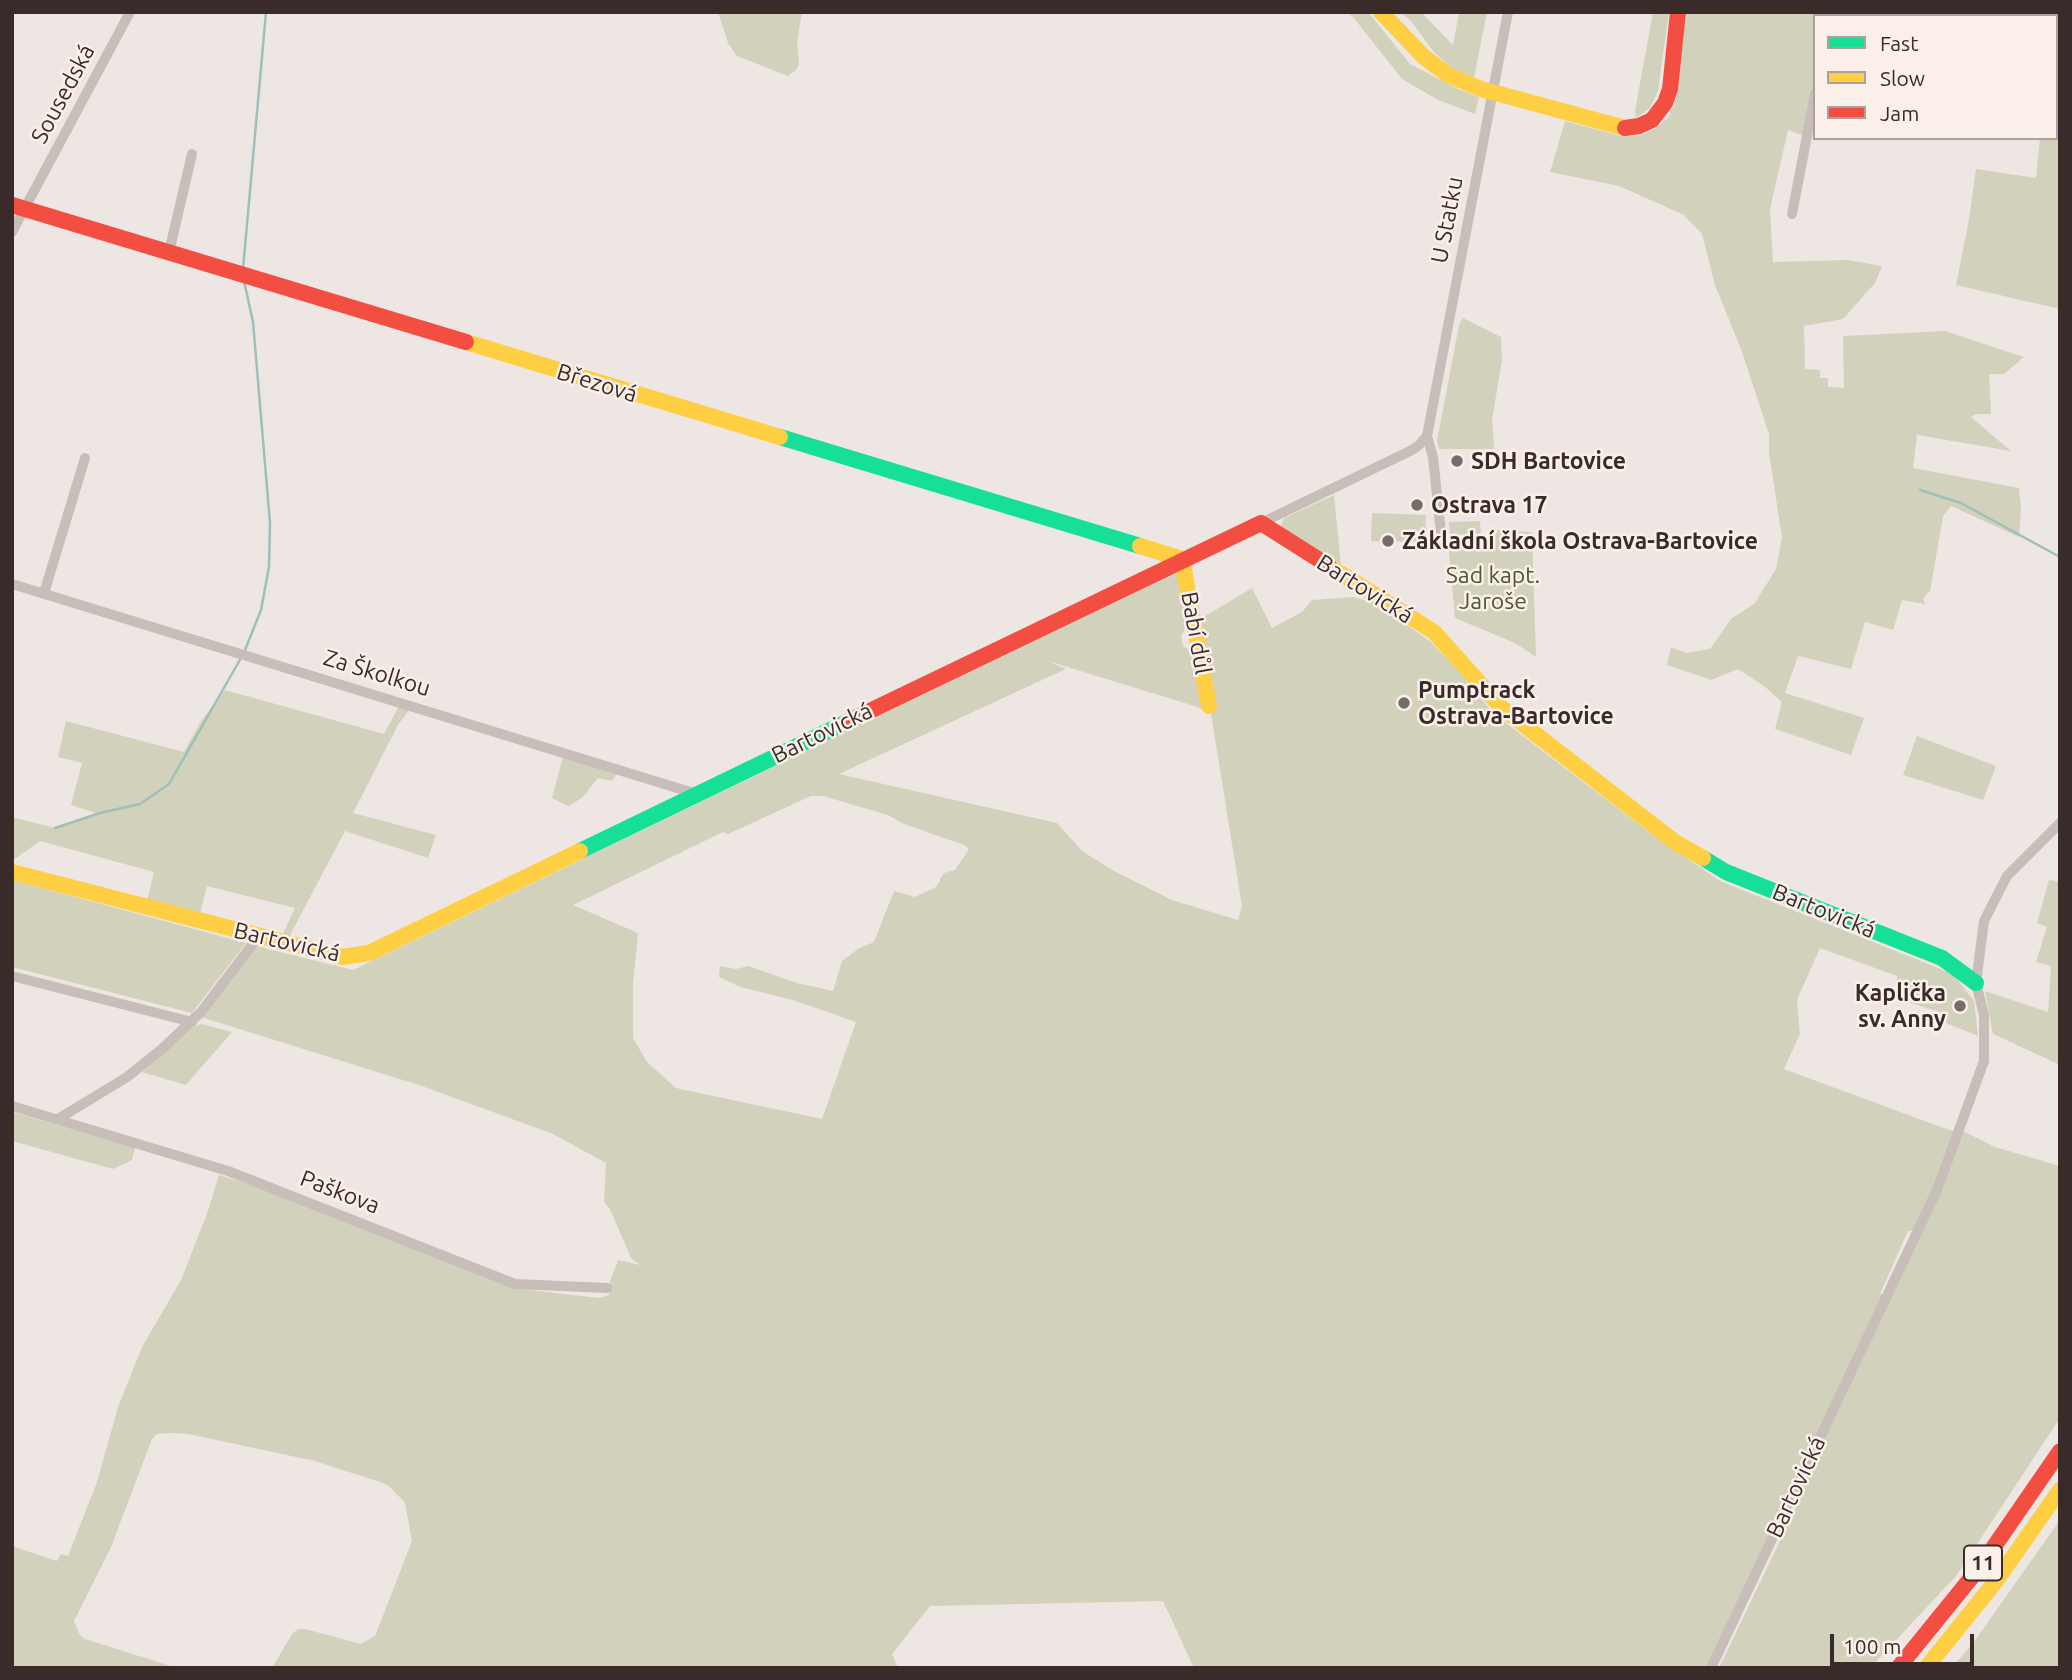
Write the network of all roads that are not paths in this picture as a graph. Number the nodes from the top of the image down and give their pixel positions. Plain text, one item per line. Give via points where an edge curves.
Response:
1 (130, 12) edge
2 (1381, 12) edge
3 (1508, 12) edge
4 (1678, 12) edge
5 (1493, 92) junction
6 (1813, 104) edge
7 (192, 153) dead end
8 (18, 207) edge
9 (1792, 214) dead end
10 (12, 232) edge
11 (169, 253) junction
12 (1427, 436) junction
13 (85, 458) dead end
14 (1261, 523) junction
15 (1441, 533) dead end
16 (1182, 559) junction
17 (12, 584) edge
18 (44, 593) junction
19 (1209, 706) dead end
20 (697, 794) junction
21 (2060, 823) edge
22 (12, 872) edge
23 (258, 937) junction
24 (12, 976) edge
25 (1976, 983) junction
26 (192, 1022) junction
27 (12, 1106) edge
28 (58, 1119) junction
29 (607, 1288) dead end
30 (2060, 1451) edge
31 (2060, 1490) edge
32 (1711, 1668) edge
33 (1898, 1668) edge
34 (1926, 1668) edge

1 - 8 street, Sousedská
2 - 5 main road via 1437,68
3 - 5 street, U Statku
4 - 5 main road via 1668,97 1645,124 1614,127
5 - 12 street, U Statku
6 - 9 street
7 - 11 street
8 - 10 street, Sousedská
8 - 11 main road, Březová
11 - 16 main road, Březová
12 - 14 street via 1410,451
12 - 15 street, U Statku
13 - 18 street
14 - 16 main road, Bartovická
14 - 25 main road, Bartovická via 1434,632 1502,708 1675,842 1726,872 1942,958
16 - 19 main road, Babí důl
16 - 20 main road, Bartovická
17 - 18 street, Za Školkou
18 - 20 street, Za Školkou
20 - 23 main road, Bartovická via 369,953 342,957
21 - 25 street via 2007,876 1983,921
22 - 23 main road, Bartovická
23 - 26 street
24 - 26 street
25 - 32 street, Bartovická via 1984,1016 1983,1061 1937,1190
26 - 28 street via 127,1077
27 - 28 street, Paškova
28 - 29 street, Paškova via 228,1171 515,1284
30 - 33 main road, 11 via 1980,1567
31 - 34 main road, 11 via 1996,1581

